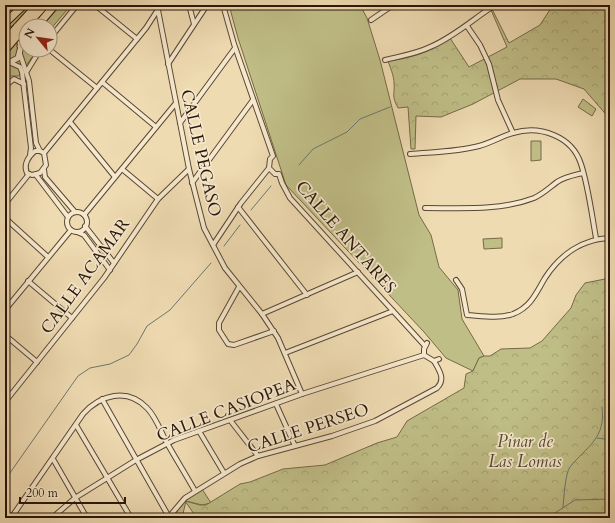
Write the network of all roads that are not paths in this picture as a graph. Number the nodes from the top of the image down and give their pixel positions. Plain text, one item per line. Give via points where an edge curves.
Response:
1 (24, 5) edge
2 (37, 5) edge
3 (45, 5) edge
4 (55, 5) edge
5 (76, 5) edge
6 (95, 5) edge
7 (156, 5) edge
8 (189, 5) edge
9 (207, 5) edge
10 (223, 5) edge
11 (393, 5) edge
12 (495, 5) edge
13 (158, 11) junction
14 (29, 18) edge
15 (32, 18) edge
16 (43, 18) edge
17 (372, 20) dead end
18 (5, 22) edge
19 (194, 24) junction
20 (468, 26) junction
21 (5, 27) edge
22 (58, 28) edge
23 (18, 31) edge
24 (18, 33) edge
25 (18, 37) edge
26 (137, 39) junction
27 (5, 41) edge
28 (235, 48) junction
29 (5, 50) edge
30 (18, 56) edge
31 (58, 56) edge
32 (22, 58) edge
33 (35, 58) edge
34 (385, 60) dead end
35 (8, 64) edge
36 (168, 64) junction
37 (27, 71) junction
38 (102, 82) junction
39 (24, 84) junction
40 (5, 86) edge
41 (97, 88) junction
42 (253, 100) junction
43 (176, 103) junction
44 (70, 122) junction
45 (180, 123) junction
46 (156, 127) junction
47 (513, 133) junction
48 (40, 151) junction
49 (44, 153) junction
50 (410, 154) dead end
51 (30, 155) junction
52 (269, 168) junction
53 (122, 169) junction
54 (189, 169) junction
55 (44, 170) junction
56 (29, 174) junction
57 (583, 174) junction
58 (36, 175) junction
59 (115, 177) junction
60 (192, 183) junction
61 (158, 199) junction
62 (6, 202) edge
63 (238, 207) junction
64 (425, 208) dead end
65 (75, 212) junction
66 (84, 215) junction
67 (68, 217) junction
68 (5, 218) edge
69 (85, 226) junction
70 (71, 230) junction
71 (77, 232) junction
72 (596, 238) junction
73 (610, 238) edge
74 (213, 245) junction
75 (48, 257) junction
76 (114, 263) junction
77 (110, 270) junction
78 (358, 272) junction
79 (456, 280) dead end
80 (28, 281) junction
81 (239, 287) junction
82 (307, 295) junction
83 (5, 310) edge
84 (394, 311) junction
85 (262, 314) junction
86 (72, 318) junction
87 (274, 331) junction
88 (5, 335) edge
89 (285, 353) junction
90 (424, 355) junction
91 (439, 359) dead end
92 (434, 361) junction
93 (37, 362) junction
94 (302, 394) junction
95 (102, 399) junction
96 (5, 402) edge
97 (276, 404) junction
98 (230, 420) junction
99 (76, 425) junction
100 (199, 431) junction
101 (167, 444) junction
102 (295, 446) junction
103 (258, 456) junction
104 (53, 459) junction
105 (136, 460) junction
106 (224, 473) junction
107 (107, 478) junction
108 (195, 491) junction
109 (75, 498) junction
110 (11, 518) edge
111 (52, 518) edge
112 (87, 518) edge
113 (131, 518) edge
114 (168, 518) edge

1 - 18 highway
2 - 14 highway
3 - 15 highway
4 - 16 highway
5 - 22 street
6 - 26 street
7 - 13 street, CALLE PEGASO
8 - 19 street
9 - 19 street
10 - 28 street
11 - 17 street
12 - 20 street
13 - 26 street
13 - 36 street, CALLE PEGASO
19 - 36 street
20 - 34 street via 432,47
20 - 47 street via 490,64 498,100
21 - 25 street
23 - 27 highway, bridge
24 - 29 highway, bridge
26 - 38 street
28 - 42 street
28 - 45 street
30 - 35 street
31 - 41 street
32 - 37 street
33 - 37 street
35 - 39 street via 16,65 22,70
36 - 43 street, CALLE PEGASO
37 - 48 street via 36,143
38 - 41 street
38 - 46 street
39 - 40 street via 14,79
39 - 51 street
41 - 44 street
42 - 52 street via 273,156
42 - 60 street
43 - 45 street, CALLE PEGASO
43 - 46 street
44 - 49 street
44 - 59 street
45 - 54 street, CALLE PEGASO
46 - 53 street
47 - 50 street via 480,146
47 - 57 street via 536,130 555,135 576,153
48 - 49 street
48 - 51 street
49 - 55 street via 47,161
51 - 56 street via 25,166
52 - 63 street
52 - 78 street, CALLE ANTARES via 275,174 280,174 290,198
53 - 59 street
53 - 61 street
54 - 60 street, CALLE PEGASO
54 - 61 street, CALLE ACAMAR
55 - 58 street
55 - 65 street via 45,177
56 - 58 street
56 - 62 street
57 - 64 street via 558,182 547,191 517,204 480,208
57 - 72 street
58 - 67 street
59 - 66 street
60 - 74 street, CALLE PEGASO via 204,228
61 - 76 street, CALLE ACAMAR
63 - 74 street
63 - 82 street
65 - 66 street
65 - 67 street
66 - 69 street
67 - 70 street via 67,225
68 - 75 street
69 - 71 street
69 - 76 street
70 - 71 street
70 - 75 street
71 - 77 street via 84,235
72 - 73 street
72 - 79 street via 562,257 536,296 513,314 501,317 467,315 462,289
74 - 81 street, CALLE PEGASO
75 - 80 street
76 - 77 street, CALLE ACAMAR
77 - 86 street, CALLE ACAMAR
78 - 82 street
78 - 84 street, CALLE ANTARES
80 - 83 street
80 - 86 street
81 - 85 street, CALLE PEGASO
81 - 87 street via 219,324 219,330 228,344 234,345
82 - 85 street
84 - 89 street
84 - 90 street, CALLE ANTARES via 426,344
85 - 87 street, CALLE PEGASO
86 - 93 street, CALLE ACAMAR
87 - 89 street, CALLE PEGASO
88 - 93 street
89 - 94 street, CALLE PEGASO
90 - 92 street
90 - 94 street, CALLE CASIOPEA
91 - 92 street
92 - 102 street, CALLE PERSEO via 442,377 437,388 375,420
93 - 96 street, CALLE ACAMAR
94 - 97 street, CALLE CASIOPEA
95 - 99 street via 91,406
95 - 101 street via 119,395 140,402 148,408
95 - 105 street
97 - 98 street, CALLE CASIOPEA
97 - 102 street
98 - 100 street, CALLE CASIOPEA
98 - 103 street
99 - 104 street
99 - 107 street
100 - 101 street, CALLE CASIOPEA
100 - 106 street
101 - 105 street, CALLE CASIOPEA
101 - 108 street
102 - 103 street, CALLE PERSEO
103 - 106 street, CALLE PERSEO
104 - 109 street
104 - 110 street
105 - 107 street, CALLE CASIOPEA
105 - 114 street
106 - 108 street, CALLE PERSEO
107 - 109 street, CALLE CASIOPEA
107 - 113 street
108 - 114 street, CALLE PERSEO via 181,501
109 - 111 street, CALLE CASIOPEA
109 - 112 street

